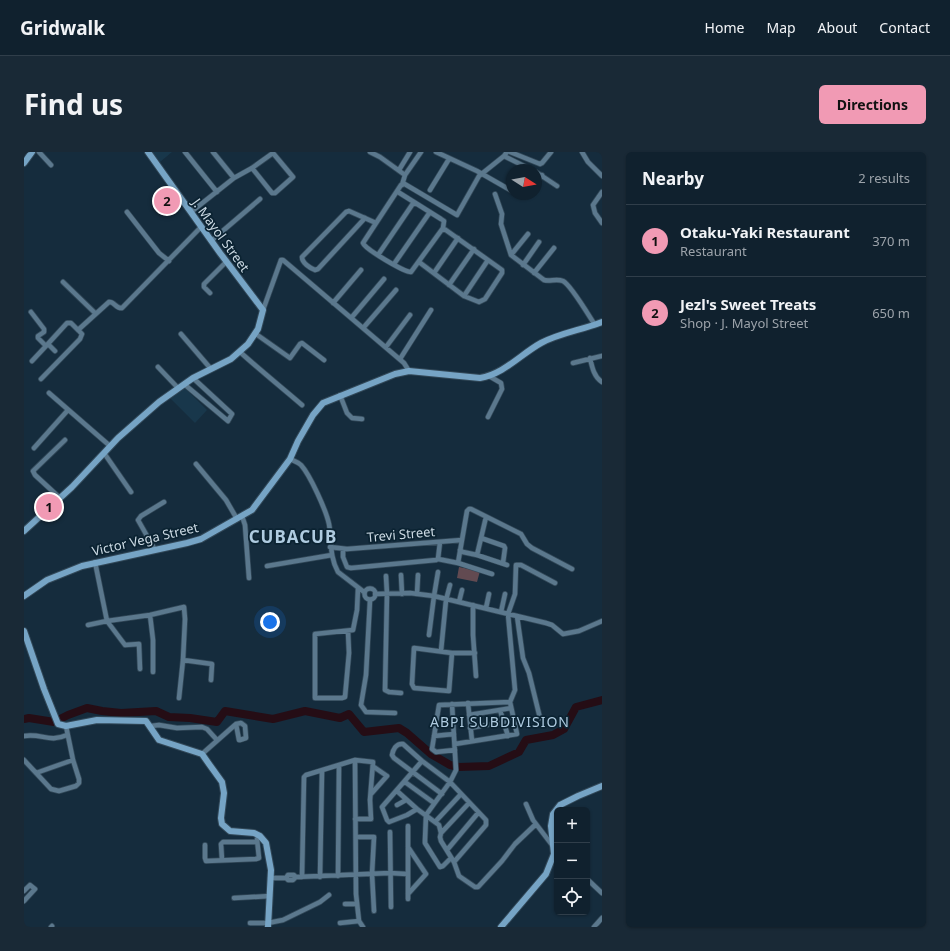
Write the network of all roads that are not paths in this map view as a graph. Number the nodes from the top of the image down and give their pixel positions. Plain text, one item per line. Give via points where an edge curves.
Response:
1 (32, 152) edge
2 (39, 152) edge
3 (148, 152) edge
4 (186, 152) edge
5 (212, 152) edge
6 (370, 152) edge
7 (410, 152) edge
8 (420, 152) edge
9 (436, 152) edge
10 (510, 152) edge
11 (551, 152) edge
12 (582, 152) edge
13 (505, 154) edge
14 (449, 159) junction
15 (24, 163) edge
16 (522, 164) edge
17 (51, 165) dead end
18 (252, 168) junction
19 (399, 170) junction
20 (482, 173) junction
21 (405, 175) junction
22 (542, 175) edge
23 (602, 176) edge
24 (234, 178) junction
25 (557, 186) dead end
26 (400, 187) junction
27 (506, 187) edge
28 (430, 190) dead end
29 (217, 192) junction
30 (602, 192) edge
31 (495, 194) dead end
32 (260, 200) dead end
33 (414, 202) junction
34 (127, 212) dead end
35 (191, 212) junction
36 (430, 212) junction
37 (365, 218) junction
38 (602, 222) edge
39 (376, 223) junction
40 (201, 227) junction
41 (443, 228) junction
42 (528, 234) dead end
43 (458, 238) junction
44 (211, 241) junction
45 (539, 242) dead end
46 (554, 248) dead end
47 (474, 249) junction
48 (378, 255) junction
49 (511, 255) junction
50 (488, 260) junction
51 (169, 261) junction
52 (226, 262) junction
53 (418, 262) junction
54 (394, 264) junction
55 (523, 265) junction
56 (361, 270) dead end
57 (434, 273) junction
58 (534, 273) junction
59 (384, 279) dead end
60 (63, 282) dead end
61 (449, 285) junction
62 (396, 290) dead end
63 (210, 293) dead end
64 (464, 296) junction
65 (333, 303) junction
66 (263, 310) junction
67 (430, 310) dead end
68 (30, 312) dead end
69 (96, 313) junction
70 (410, 315) dead end
71 (352, 317) junction
72 (602, 322) edge
73 (595, 325) junction
74 (364, 328) junction
75 (78, 330) junction
76 (181, 334) dead end
77 (256, 334) junction
78 (47, 345) junction
79 (386, 347) junction
80 (56, 350) dead end
81 (240, 352) junction
82 (602, 356) edge
83 (590, 358) junction
84 (400, 359) junction
85 (324, 360) dead end
86 (32, 362) dead end
87 (573, 363) dead end
88 (158, 367) dead end
89 (211, 369) junction
90 (409, 371) junction
91 (489, 376) junction
92 (194, 378) junction
93 (41, 380) dead end
94 (602, 382) edge
95 (184, 384) junction
96 (178, 388) junction
97 (49, 393) dead end
98 (340, 395) junction
99 (302, 405) dead end
100 (68, 410) junction
101 (488, 417) dead end
102 (362, 419) dead end
103 (65, 440) dead end
104 (110, 446) junction
105 (34, 448) dead end
106 (104, 453) junction
107 (290, 459) junction
108 (196, 464) dead end
109 (131, 492) dead end
110 (60, 498) junction
111 (164, 502) dead end
112 (486, 517) junction
113 (240, 518) junction
114 (24, 531) edge
115 (481, 538) junction
116 (462, 540) junction
117 (440, 542) junction
118 (342, 549) junction
119 (155, 550) junction
120 (460, 550) junction
121 (331, 551) junction
122 (477, 554) junction
123 (438, 559) junction
124 (95, 562) junction
125 (458, 563) junction
126 (267, 566) dead end
127 (572, 569) dead end
128 (438, 572) dead end
129 (492, 574) dead end
130 (400, 575) dead end
131 (418, 575) dead end
132 (386, 576) dead end
133 (249, 578) dead end
134 (555, 583) dead end
135 (450, 586) dead end
136 (358, 588) junction
137 (462, 590) dead end
138 (364, 592) junction
139 (375, 594) junction
140 (387, 594) junction
141 (402, 594) junction
142 (417, 594) junction
143 (489, 594) dead end
144 (505, 594) dead end
145 (24, 596) edge
146 (434, 596) junction
147 (370, 600) junction
148 (446, 600) junction
149 (459, 602) junction
150 (474, 605) junction
151 (486, 608) junction
152 (501, 612) junction
153 (508, 614) junction
154 (150, 615) junction
155 (517, 616) junction
156 (107, 621) junction
157 (602, 621) edge
158 (88, 625) dead end
159 (24, 631) edge
160 (348, 631) junction
161 (429, 635) dead end
162 (441, 651) junction
163 (452, 653) junction
164 (475, 654) junction
165 (183, 660) junction
166 (140, 669) dead end
167 (153, 672) dead end
168 (476, 676) dead end
169 (211, 680) dead end
170 (401, 693) dead end
171 (179, 698) dead end
172 (510, 702) junction
173 (468, 703) junction
174 (452, 704) junction
175 (511, 708) junction
176 (500, 710) junction
177 (396, 713) dead end
178 (469, 715) junction
179 (540, 718) dead end
180 (514, 720) junction
181 (504, 722) junction
182 (236, 724) dead end
183 (66, 726) junction
184 (151, 726) junction
185 (470, 728) junction
186 (454, 734) junction
187 (67, 735) junction
188 (24, 736) edge
189 (434, 736) junction
190 (508, 736) junction
191 (217, 740) junction
192 (472, 741) junction
193 (455, 744) junction
194 (455, 750) junction
195 (202, 754) junction
196 (24, 760) edge
197 (73, 760) junction
198 (355, 760) junction
199 (422, 761) junction
200 (339, 765) junction
201 (374, 767) junction
202 (322, 771) junction
203 (412, 772) junction
204 (36, 773) junction
205 (405, 782) junction
206 (450, 782) junction
207 (602, 786) edge
208 (397, 791) junction
209 (371, 794) junction
210 (442, 794) junction
211 (461, 794) junction
212 (406, 800) junction
213 (434, 803) junction
214 (469, 803) junction
215 (526, 804) dead end
216 (397, 805) dead end
217 (417, 809) junction
218 (478, 813) junction
219 (426, 815) junction
220 (355, 819) junction
221 (435, 822) junction
222 (536, 824) junction
223 (408, 826) dead end
224 (390, 832) dead end
225 (441, 833) junction
226 (356, 838) junction
227 (258, 839) junction
228 (205, 845) dead end
229 (552, 845) junction
230 (408, 846) junction
231 (447, 850) junction
232 (554, 850) edge
233 (554, 855) edge
234 (222, 860) junction
235 (453, 860) junction
236 (390, 873) junction
237 (372, 874) junction
238 (408, 874) junction
239 (356, 875) junction
240 (338, 876) junction
241 (302, 877) junction
242 (320, 877) junction
243 (270, 878) junction
244 (590, 882) edge
245 (24, 891) edge
246 (602, 893) edge
247 (408, 894) junction
248 (329, 895) dead end
249 (270, 896) junction
250 (234, 898) dead end
251 (408, 899) dead end
252 (24, 901) edge
253 (345, 904) dead end
254 (357, 904) junction
255 (391, 907) dead end
256 (374, 912) dead end
257 (602, 918) edge
258 (359, 921) junction
259 (250, 923) dead end
260 (340, 923) dead end
261 (268, 925) edge
262 (363, 927) edge
263 (501, 927) edge
264 (594, 927) edge

1 - 15 street
2 - 17 street
3 - 35 street, J. Mayol Street
4 - 29 street
5 - 24 street
6 - 19 street
7 - 19 street
8 - 21 street
9 - 14 street
10 - 11 street via 540,164
12 - 23 street
13 - 16 street
13 - 20 street
14 - 20 street
14 - 28 street
18 - 18 street via 274,153 293,177 272,193
18 - 24 street
19 - 21 street
20 - 26 street via 457,215
20 - 27 street
21 - 26 street
22 - 25 street
24 - 29 street
26 - 33 street
26 - 39 street
29 - 35 street
30 - 38 street via 593,205
31 - 49 street
32 - 44 street
33 - 36 street
33 - 48 street
34 - 51 street via 159,253
35 - 40 street, J. Mayol Street
36 - 41 street via 444,221
36 - 54 street
37 - 37 street via 318,269 312,269 303,262 302,257 344,213 349,211
37 - 39 street
39 - 48 street via 363,243 364,247
40 - 44 street, J. Mayol Street
40 - 51 street
41 - 43 street
41 - 53 street
42 - 49 street
43 - 47 street
43 - 57 street
44 - 52 street, J. Mayol Street
45 - 55 street
46 - 58 street
47 - 50 street
47 - 61 street
48 - 54 street
49 - 55 street
50 - 64 street
50 - 64 street via 502,270 502,273 484,301 479,302
51 - 69 street via 122,308 110,302
52 - 63 street via 204,284
52 - 66 street, J. Mayol Street
53 - 54 street via 411,272
53 - 57 street
55 - 58 street
56 - 65 street
57 - 61 street
58 - 73 street via 548,282 558,280 567,284
59 - 71 street
60 - 69 street
61 - 64 street
62 - 74 street
65 - 66 street via 281,260
65 - 71 street
66 - 77 street
67 - 84 street
68 - 78 street via 44,329 38,338
69 - 75 street
70 - 79 street
71 - 74 street
72 - 73 street, Victor Vega Street
73 - 91 street, Victor Vega Street via 555,337
74 - 79 street
75 - 78 street via 71,323 67,323
75 - 93 street via 82,334 80,339
76 - 89 street
77 - 81 street
77 - 85 street via 290,358 302,343
78 - 80 street
78 - 86 street
79 - 84 street
81 - 89 street
81 - 99 street
82 - 83 street
83 - 87 street
83 - 94 street via 592,369
84 - 90 street
88 - 96 street
89 - 92 street
90 - 91 street, Victor Vega Street via 480,378
90 - 98 street, Victor Vega Street via 394,374
91 - 101 street via 501,383 502,389
92 - 95 street
92 - 95 street via 232,414 228,421
95 - 96 street
96 - 104 street
97 - 100 street
98 - 102 street via 347,413 352,418
98 - 107 street, Victor Vega Street via 323,403 315,412
100 - 104 street
100 - 105 street
103 - 110 street via 33,471
104 - 106 street
106 - 109 street
106 - 110 street
107 - 113 street, Victor Vega Street via 252,510
107 - 121 street via 300,463 315,490 329,524
108 - 113 street
110 - 114 street
111 - 119 street via 138,520
112 - 115 street
112 - 116 street via 469,509
112 - 127 street via 521,534 532,548
113 - 119 street, Victor Vega Street via 201,539
113 - 133 street via 245,525
115 - 122 street
115 - 122 street via 504,546 505,564
116 - 117 street, Trevi Street
116 - 120 street
117 - 118 street, Trevi Street
117 - 123 street
118 - 121 street, Trevi Street
118 - 123 street via 345,564 351,568
119 - 124 street, Victor Vega Street
120 - 122 street
120 - 125 street
121 - 126 street, Trevi Street
121 - 136 street via 338,572
123 - 125 street
124 - 145 street, Victor Vega Street via 46,580
124 - 156 street
125 - 129 street
128 - 146 street
130 - 141 street
131 - 142 street
132 - 140 street
134 - 153 street via 521,564 516,565 515,594
135 - 148 street
136 - 138 street
136 - 160 street via 354,628
137 - 149 street
138 - 139 street via 366,589 372,589
138 - 147 street via 364,596
139 - 140 street
139 - 147 street
140 - 141 street
140 - 170 street via 386,690
141 - 142 street
142 - 146 street
143 - 151 street
144 - 152 street
146 - 148 street
146 - 161 street
147 - 177 street via 366,674 361,705 366,712
148 - 149 street
148 - 162 street
149 - 150 street
150 - 151 street
150 - 164 street
151 - 152 street
152 - 153 street
153 - 155 street
153 - 172 street via 515,690
154 - 156 street
154 - 165 street via 184,607
154 - 167 street
155 - 157 street via 552,625 563,634 579,631
155 - 179 street via 523,658
156 - 158 street
156 - 166 street via 125,645 139,644
159 - 183 street via 57,721
160 - 160 street via 345,697 315,698 315,634
162 - 163 street
162 - 163 street via 414,648 414,688 449,691
163 - 164 street
164 - 168 street
165 - 169 street via 212,664
165 - 171 street
172 - 173 street
172 - 175 street
173 - 174 street
173 - 178 street
174 - 186 street
174 - 189 street via 439,705
175 - 176 street
175 - 180 street
176 - 178 street
176 - 181 street
178 - 185 street
180 - 181 street
180 - 190 street via 517,733
181 - 185 street
181 - 190 street
182 - 191 street
183 - 184 street via 97,720 141,720
183 - 187 street
184 - 191 street via 202,727
184 - 195 street via 159,740
185 - 192 street
186 - 189 street
186 - 193 street
187 - 188 street via 59,739
187 - 197 street
189 - 194 street via 432,749 435,752
190 - 192 street
191 - 195 street
192 - 193 street
193 - 194 street
194 - 206 street via 456,770
195 - 227 street via 222,782 222,824 230,831 254,833
196 - 204 street
197 - 204 street
197 - 204 street via 79,779 76,786 56,791
198 - 200 street
198 - 201 street via 373,762
198 - 220 street
199 - 203 street
199 - 203 street via 403,744 394,749 394,758
199 - 206 street
200 - 202 street
200 - 240 street
201 - 209 street
201 - 209 street via 387,776
202 - 241 street via 304,777
202 - 242 street
203 - 205 street
203 - 210 street
205 - 208 street
205 - 213 street
206 - 210 street
206 - 211 street
207 - 229 street via 560,805 552,818
208 - 212 street
208 - 217 street via 382,807 387,820 390,822
209 - 220 street via 371,819
210 - 213 street
211 - 214 street
211 - 221 street
212 - 216 street
212 - 217 street
213 - 219 street
214 - 218 street
214 - 225 street
215 - 222 street
217 - 219 street
218 - 231 street
218 - 235 street via 486,820 486,825
219 - 221 street
219 - 235 street via 425,843 440,867
220 - 226 street
221 - 225 street via 439,825
222 - 229 street
222 - 235 street via 478,887 460,876
223 - 230 street
224 - 236 street
225 - 231 street via 441,841
226 - 237 street via 374,837
226 - 239 street
227 - 234 street via 223,842
227 - 234 street via 258,858
227 - 243 street via 266,843
228 - 234 street via 206,861
229 - 232 street
230 - 238 street
230 - 247 street via 426,874
231 - 235 street
233 - 263 street via 546,874
236 - 237 street
236 - 238 street
236 - 255 street
237 - 239 street
237 - 256 street
238 - 247 street
239 - 240 street
239 - 254 street
240 - 242 street
241 - 242 street
241 - 243 street via 293,880
243 - 249 street
244 - 246 street
245 - 252 street via 30,886 34,889
247 - 251 street
248 - 261 street via 320,902
249 - 250 street
249 - 261 street
253 - 254 street
254 - 258 street
257 - 264 street
258 - 260 street
258 - 262 street
259 - 261 street

